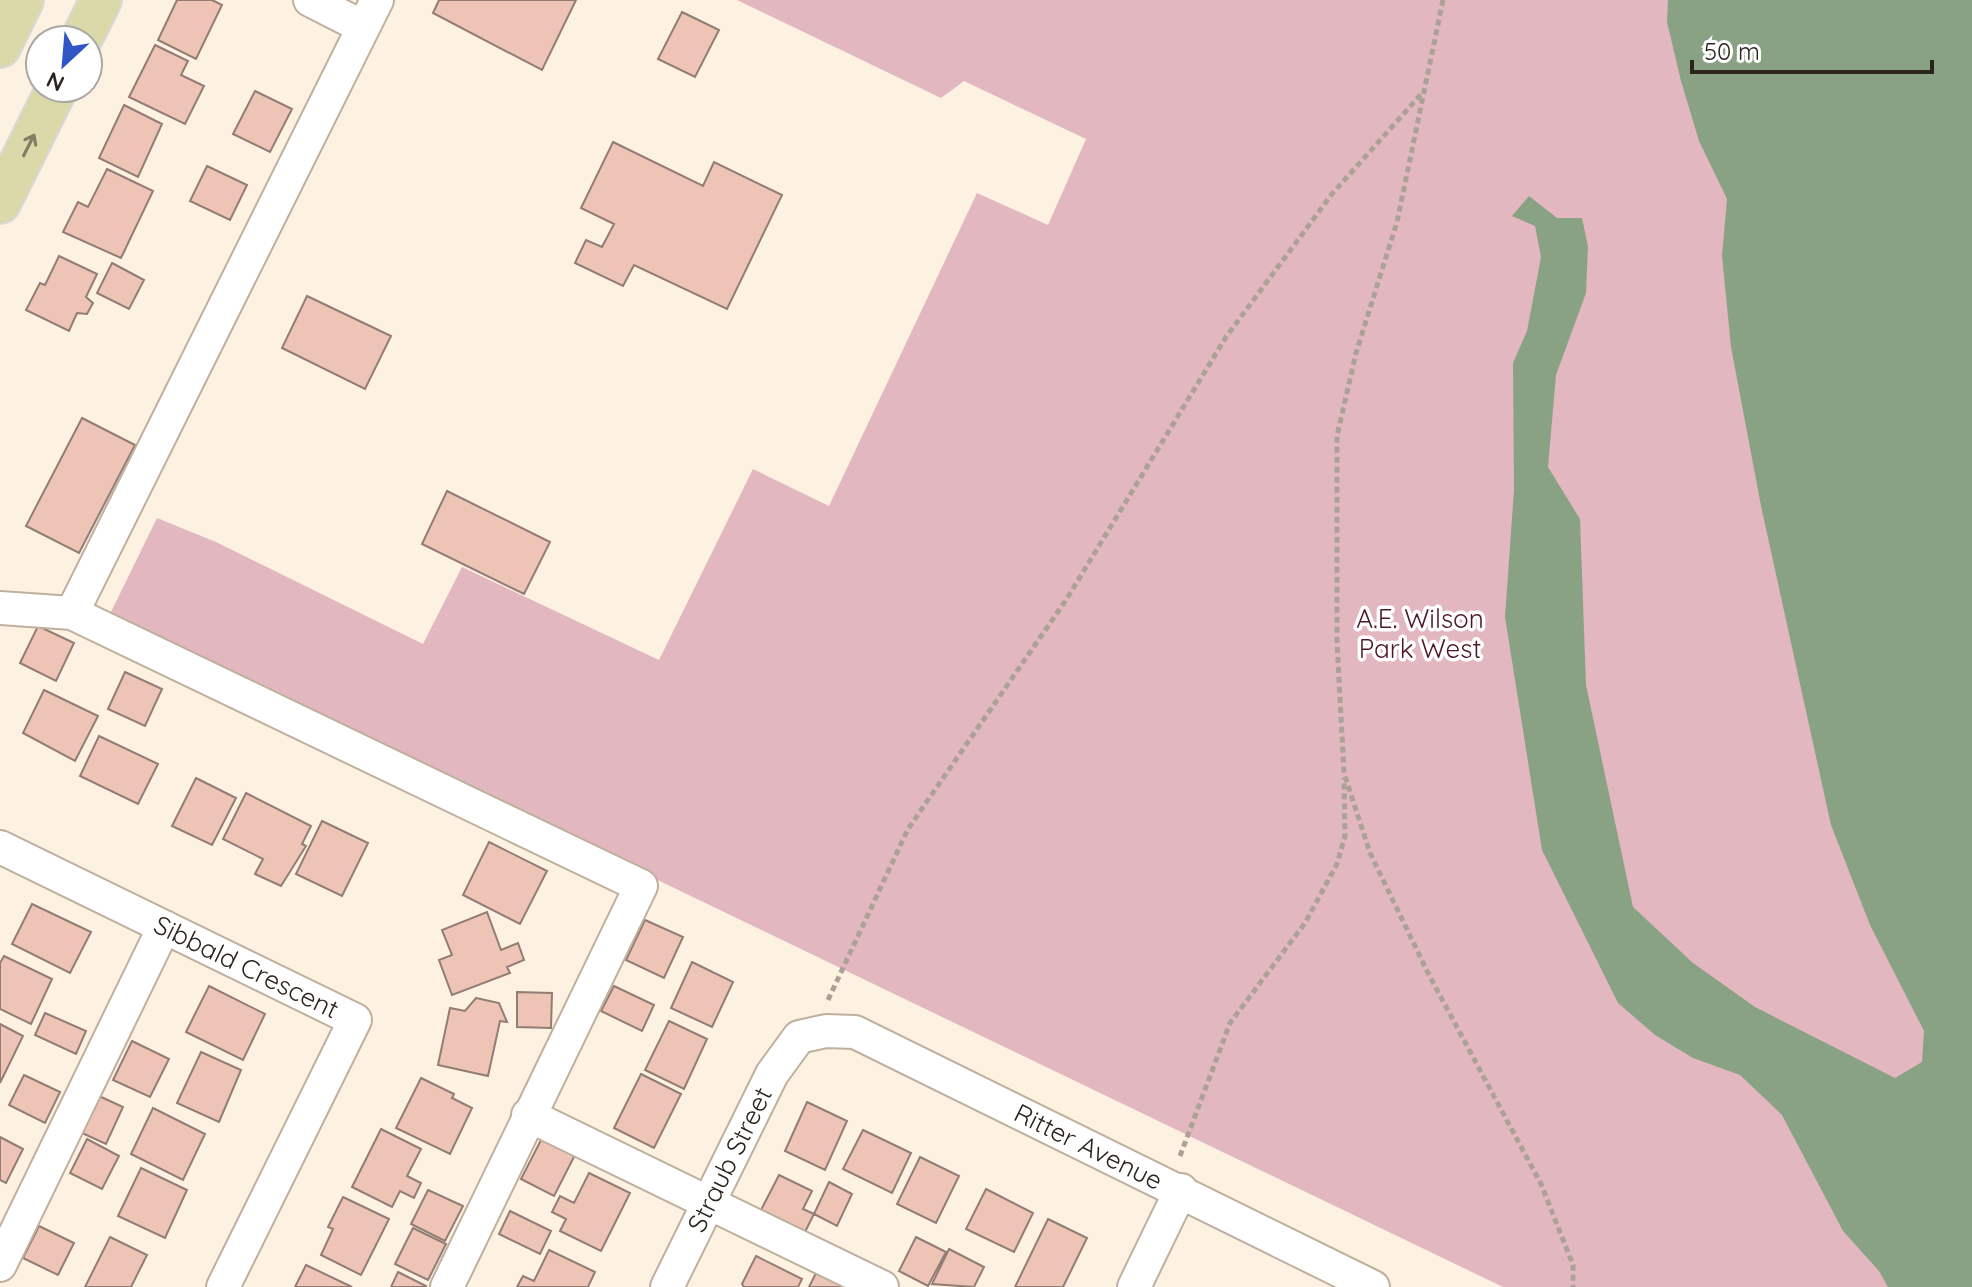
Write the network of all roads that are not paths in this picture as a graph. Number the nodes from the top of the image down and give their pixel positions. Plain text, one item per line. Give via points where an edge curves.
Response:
1 (23, 0) edge
2 (101, 0) edge
3 (310, 0) edge
4 (370, 13) edge
5 (89, 24) edge
6 (0, 47) edge
7 (49, 104) edge
8 (0, 203) edge
9 (0, 608) edge
10 (72, 613) junction
11 (0, 847) edge
12 (164, 927) junction
13 (813, 1034) joint
14 (528, 1115) junction
15 (1174, 1186) junction
16 (709, 1202) junction
17 (0, 1265) edge
18 (223, 1287) edge
19 (447, 1287) edge
20 (667, 1287) edge
21 (882, 1287) edge
22 (1134, 1287) edge
23 (1373, 1287) edge

1 - 6 main road
2 - 5 main road
3 - 4 street
4 - 10 street
8 -> 7 main road
9 - 10 street
10 - 14 street via 641,886
11 - 12 street, Sibbald Crescent
12 - 17 street
12 - 18 street, Sibbald Crescent via 355,1020
13 - 15 street, Ritter Avenue via 855,1032
13 - 16 street, Straub Street via 772,1074
14 - 16 street
14 - 19 street
15 - 22 street
15 - 23 street, Ritter Avenue
16 - 20 street, Straub Street
16 - 21 street

